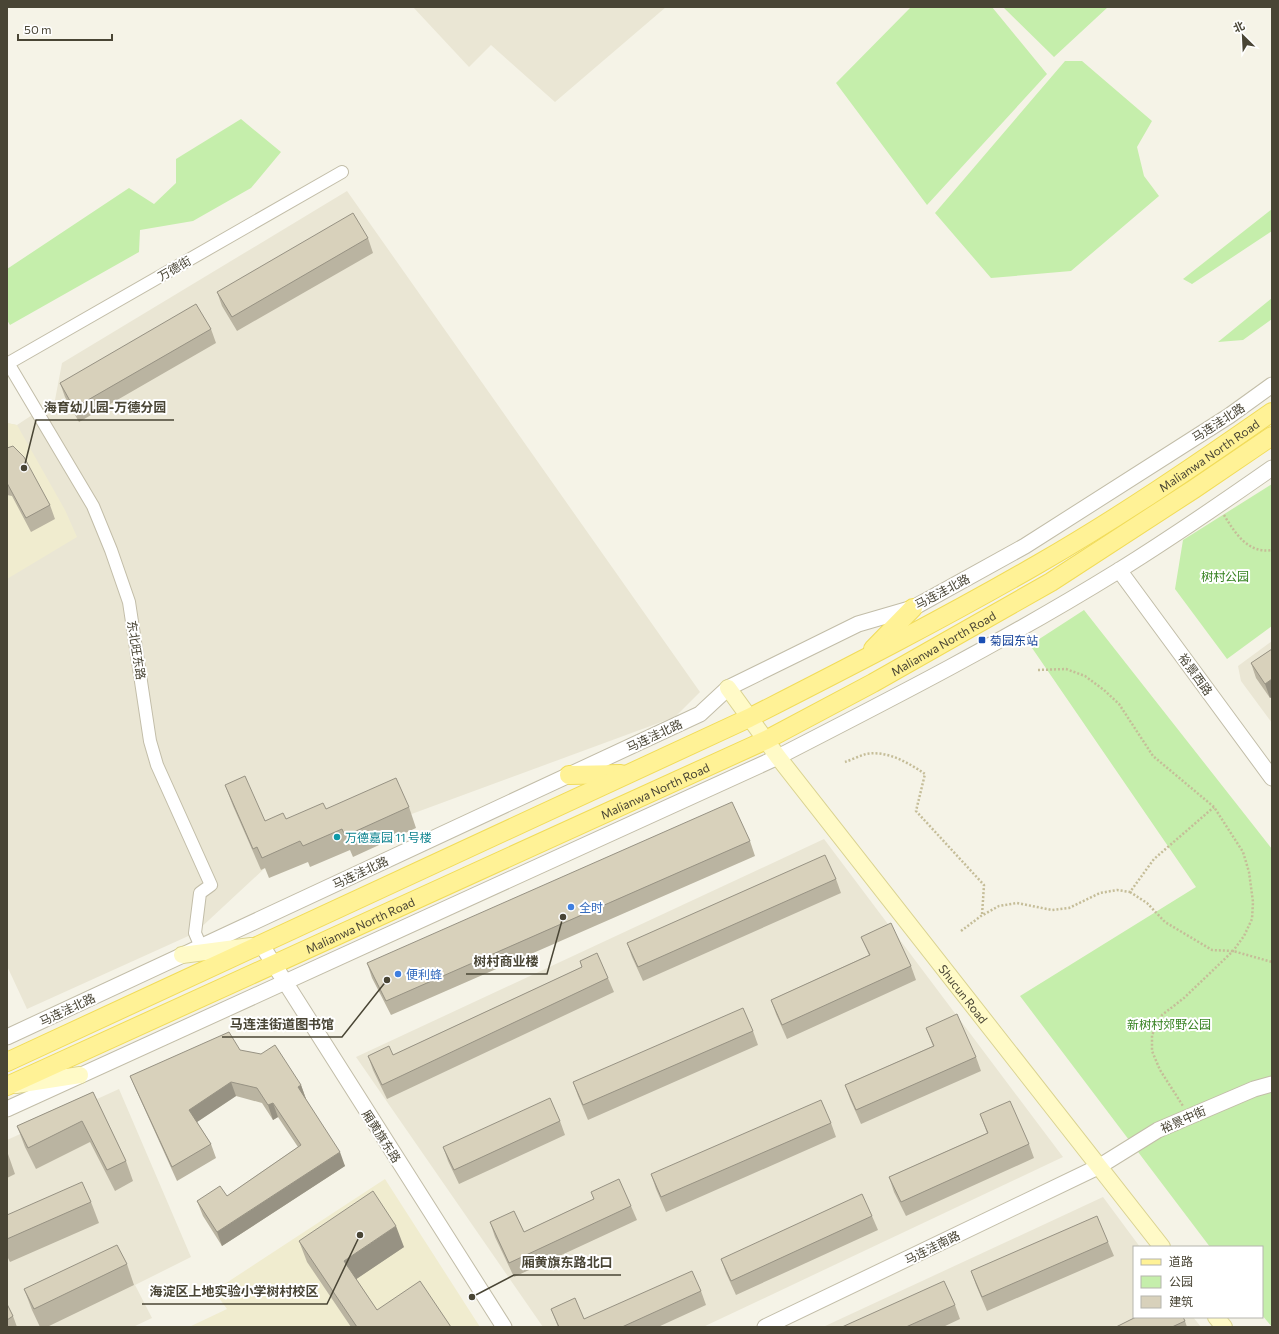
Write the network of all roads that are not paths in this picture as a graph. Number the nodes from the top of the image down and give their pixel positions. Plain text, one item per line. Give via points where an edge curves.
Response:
1 (342, 172) dead end
2 (8, 364) edge
3 (1272, 386) edge
4 (1272, 412) edge
5 (1272, 436) edge
6 (1272, 468) edge
7 (1119, 570) junction
8 (913, 608) junction
9 (860, 662) junction
10 (728, 688) junction
11 (749, 718) junction
12 (766, 740) junction
13 (778, 757) junction
14 (628, 774) junction
15 (568, 775) junction
16 (1272, 778) edge
17 (261, 944) junction
18 (201, 947) junction
19 (182, 955) junction
20 (273, 964) junction
21 (284, 982) junction
22 (7, 1037) edge
23 (7, 1062) edge
24 (80, 1075) junction
25 (1272, 1084) edge
26 (7, 1086) edge
27 (7, 1109) edge
28 (1100, 1166) junction
29 (1161, 1246) edge
30 (1217, 1318) edge
31 (504, 1327) edge
32 (765, 1327) edge
33 (1224, 1327) edge

1 - 2 street, 万德街
2 - 18 street, 东北旺东路 via 93,506 126,595 150,741 157,765 211,885 200,894 195,933
3 - 8 street, 马连洼北路 via 1025,546
4 - 9 main road, Malianwa North Road via 1182,475 1040,563
5 - 12 main road, Malianwa North Road via 1051,582 873,683
6 - 7 street
7 - 13 street via 1020,629
7 - 16 street, 裕景西路
8 - 9 main road
8 - 10 street, 马连洼北路 via 858,624
9 - 11 main road, Malianwa North Road
10 - 11 main road, Shucun Road
10 - 15 street, 马连洼北路 via 700,714
11 - 12 main road, Shucun Road
11 - 14 main road, Malianwa North Road
12 - 13 main road, Shucun Road
12 - 20 main road, Malianwa North Road
13 - 21 street
13 - 28 main road, Shucun Road
14 - 15 main road
14 - 17 main road, Malianwa North Road
15 - 18 street, 马连洼北路
17 - 19 main road
17 - 20 street, 厢黄旗东路
17 - 23 main road, Malianwa North Road
18 - 19 street, 马连洼北路
19 - 22 street, 马连洼北路
20 - 21 street, 厢黄旗东路
20 - 26 main road, Malianwa North Road
21 - 24 street
21 - 31 street, 厢黄旗东路
24 - 26 main road
24 - 27 street
25 - 28 street, 裕景中街 via 1254,1088 1158,1130
28 - 29 main road, Shucun Road
28 - 32 street, 马连洼南路
30 - 33 main road

